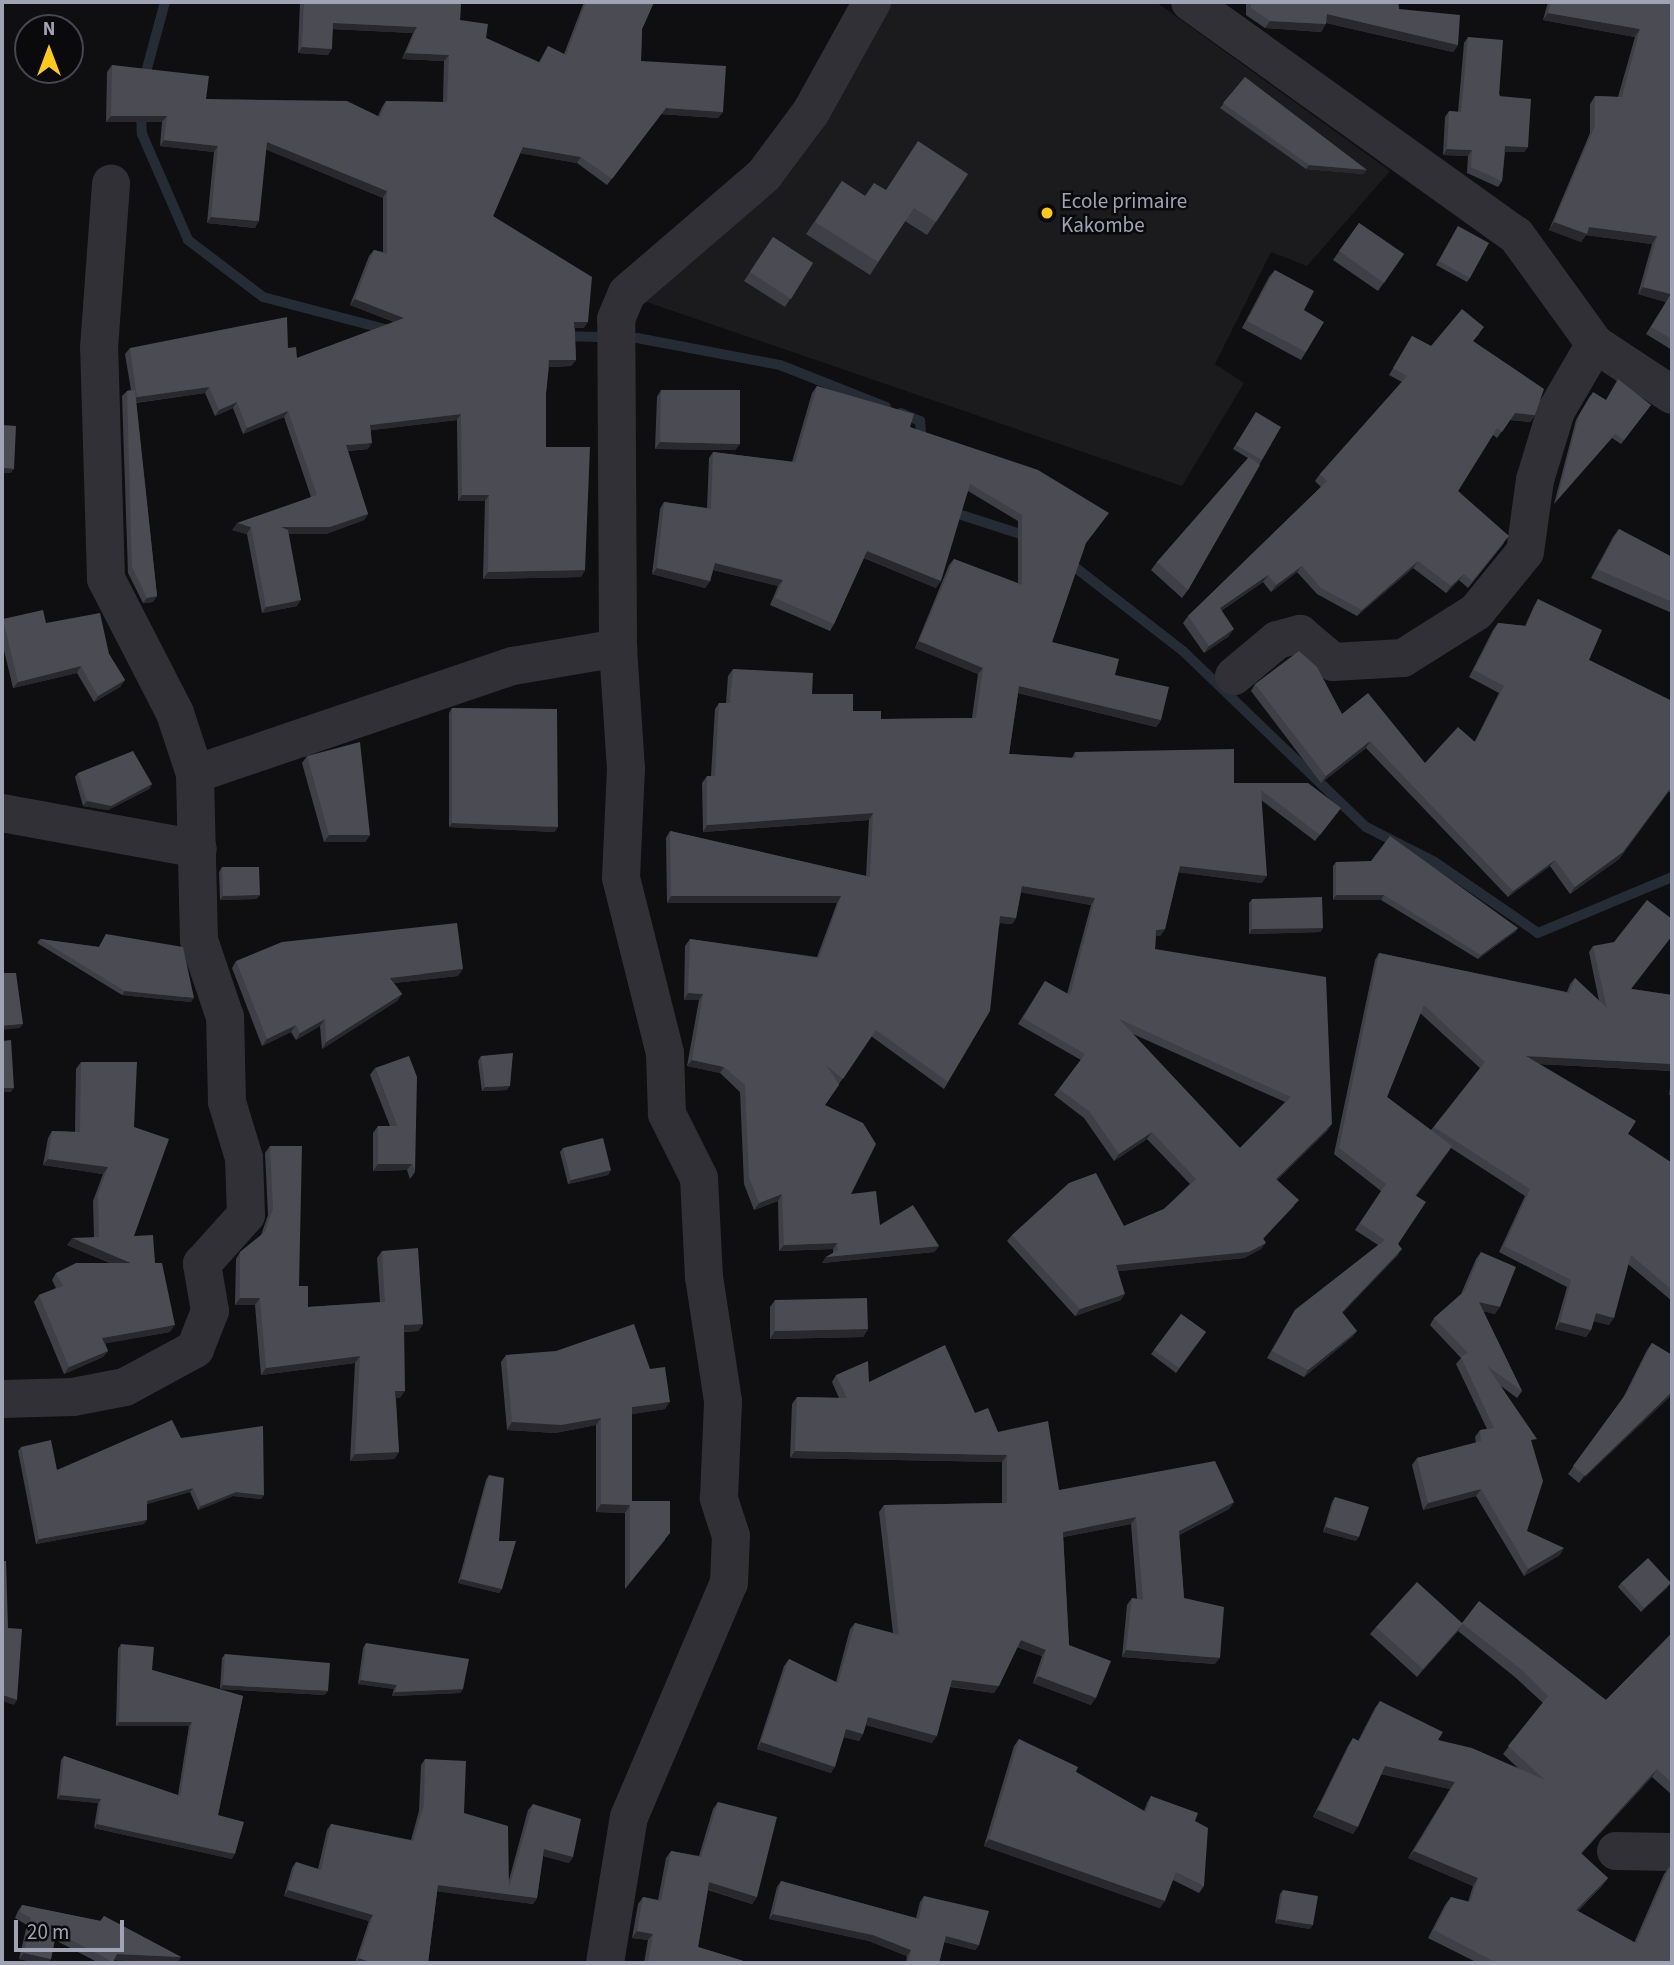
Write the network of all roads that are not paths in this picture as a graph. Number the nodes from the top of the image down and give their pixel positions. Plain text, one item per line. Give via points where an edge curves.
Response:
1 (872, 2) edge
2 (1190, 2) edge
3 (111, 183) dead end
4 (1595, 344) junction
5 (1672, 395) edge
6 (618, 648) junction
7 (1234, 676) dead end
8 (195, 774) junction
9 (2, 813) edge
10 (198, 849) junction
11 (2, 1399) edge
12 (1616, 1852) dead end
13 (1672, 1852) edge
14 (605, 1963) edge

1 - 6 street via 811,112 764,175 627,293 616,319
2 - 4 street via 1516,235
3 - 8 street via 99,348 106,579 175,713
4 - 5 street
4 - 7 street via 1556,411 1535,480 1525,552 1476,612 1403,658 1333,662 1300,634 1277,640
6 - 8 street via 513,666
6 - 14 street via 626,769 621,878 665,1053 667,1114 699,1178 704,1277 723,1401 719,1498 731,1536 729,1583 629,1817
8 - 10 street
9 - 10 street
10 - 11 street via 199,940 225,1017 227,1102 244,1158 246,1215 202,1265 209,1311 203,1339 182,1359 125,1387 74,1397
12 - 13 street

